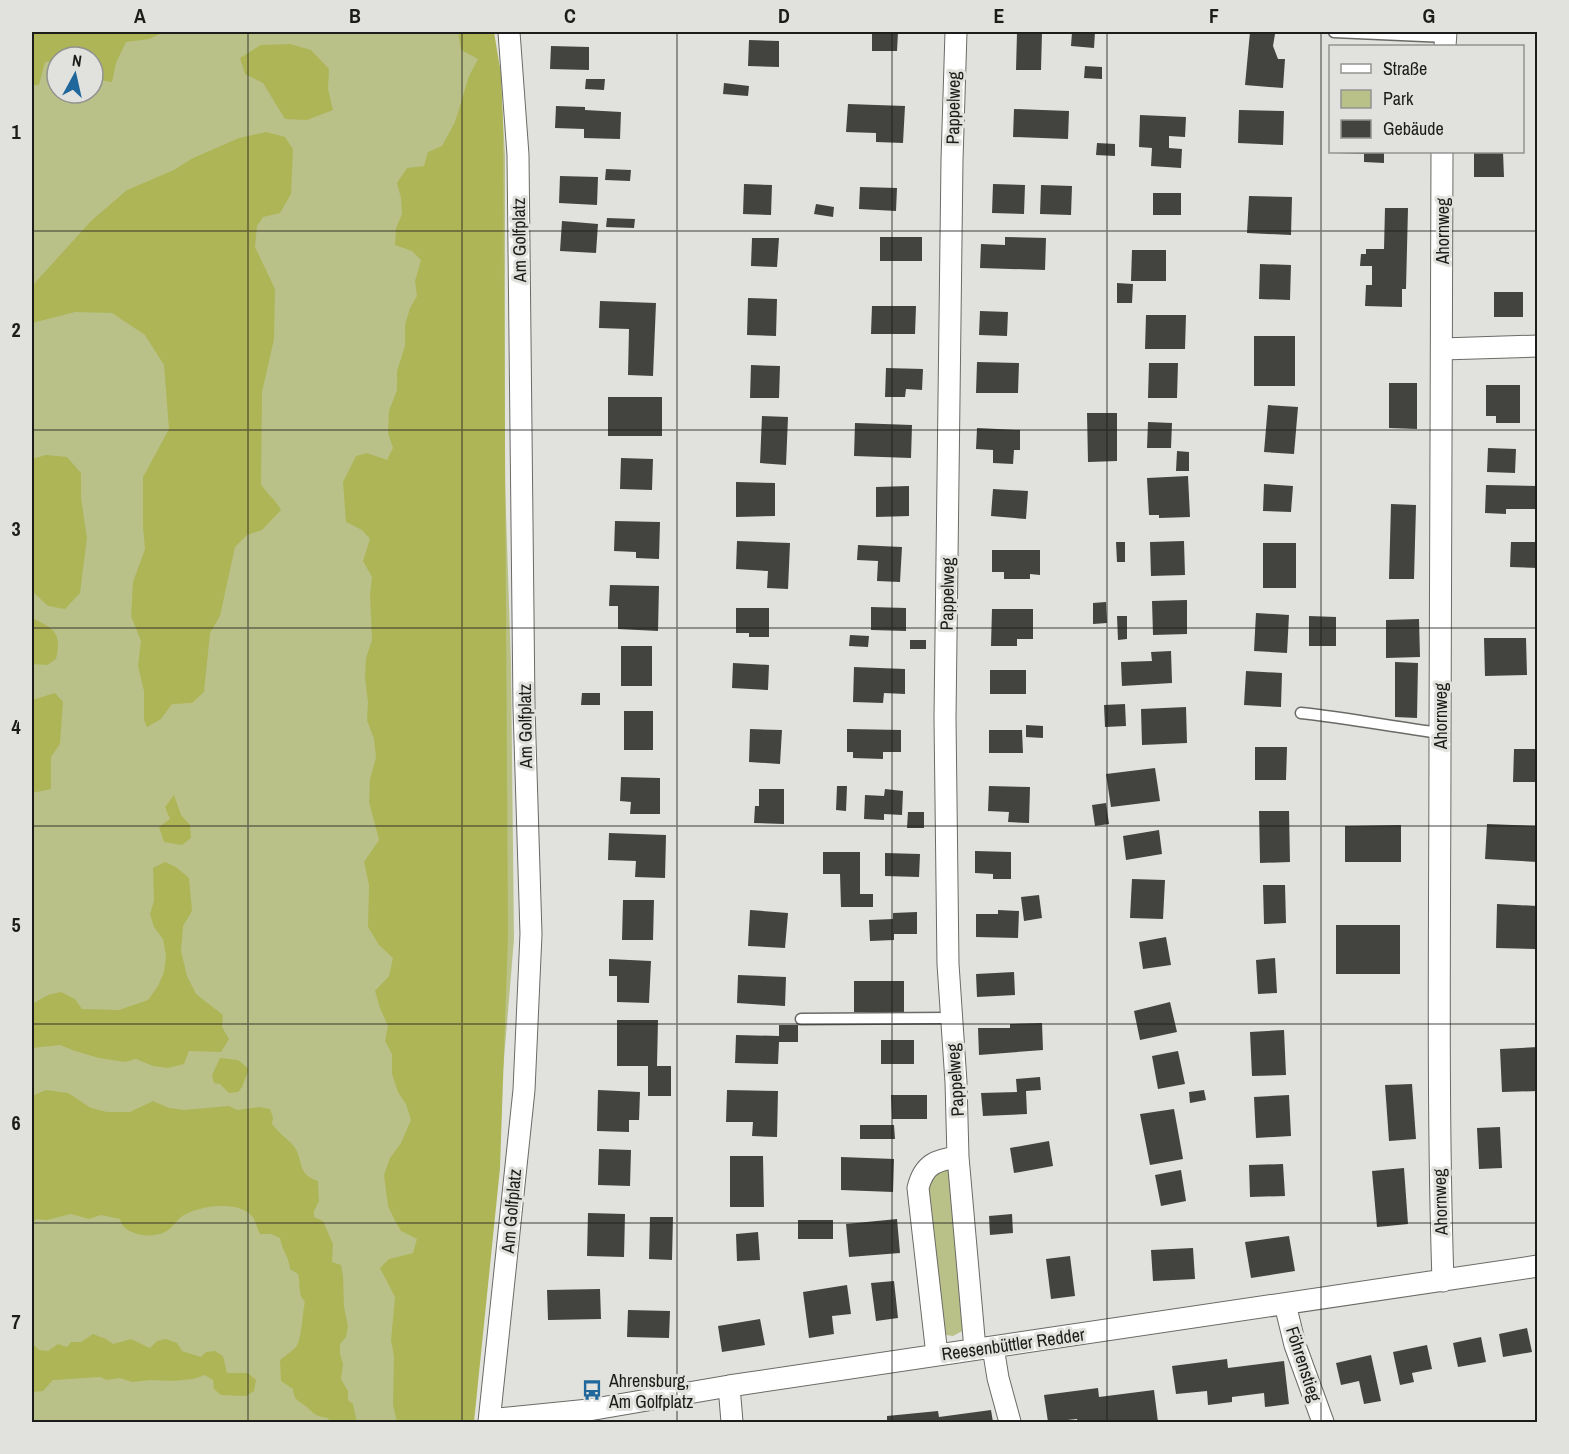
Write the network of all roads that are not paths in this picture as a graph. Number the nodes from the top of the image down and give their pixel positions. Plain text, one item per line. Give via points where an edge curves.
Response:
1 (509, 32) edge
2 (956, 32) edge
3 (1334, 32) edge
4 (1445, 38) edge
5 (1442, 153) edge
6 (1538, 346) edge
7 (1442, 349) junction
8 (1301, 713) dead end
9 (1440, 733) junction
10 (801, 1018) dead end
11 (951, 1018) junction
12 (958, 1157) junction
13 (1538, 1266) edge
14 (1443, 1281) junction
15 (1285, 1304) junction
16 (984, 1348) junction
17 (938, 1355) junction
18 (729, 1386) junction
19 (489, 1421) edge
20 (732, 1422) edge
21 (1010, 1422) edge
22 (1323, 1422) edge

1 - 19 street, Am Golfplatz via 518,155 524,707 531,934 524,1090
2 - 11 street, Pappelweg via 945,718
3 - 4 lane
5 - 7 street, Ahornweg
6 - 7 street
7 - 9 street, Ahornweg
8 - 9 lane
9 - 14 street, Ahornweg via 1438,1146
10 - 11 lane
11 - 12 street, Pappelweg
12 - 16 street, Pappelweg
12 - 17 street via 929,1166 921,1175 918,1188
13 - 14 street, Reesenbüttler Redder
14 - 15 street, Reesenbüttler Redder
15 - 16 street, Reesenbüttler Redder
15 - 22 street, Föhrenstieg via 1295,1345
16 - 17 street, Reesenbüttler Redder
16 - 21 street, Pappelweg via 998,1378
17 - 18 street, Reesenbüttler Redder
18 - 19 street, Reesenbüttler Redder via 589,1410
18 - 20 street

